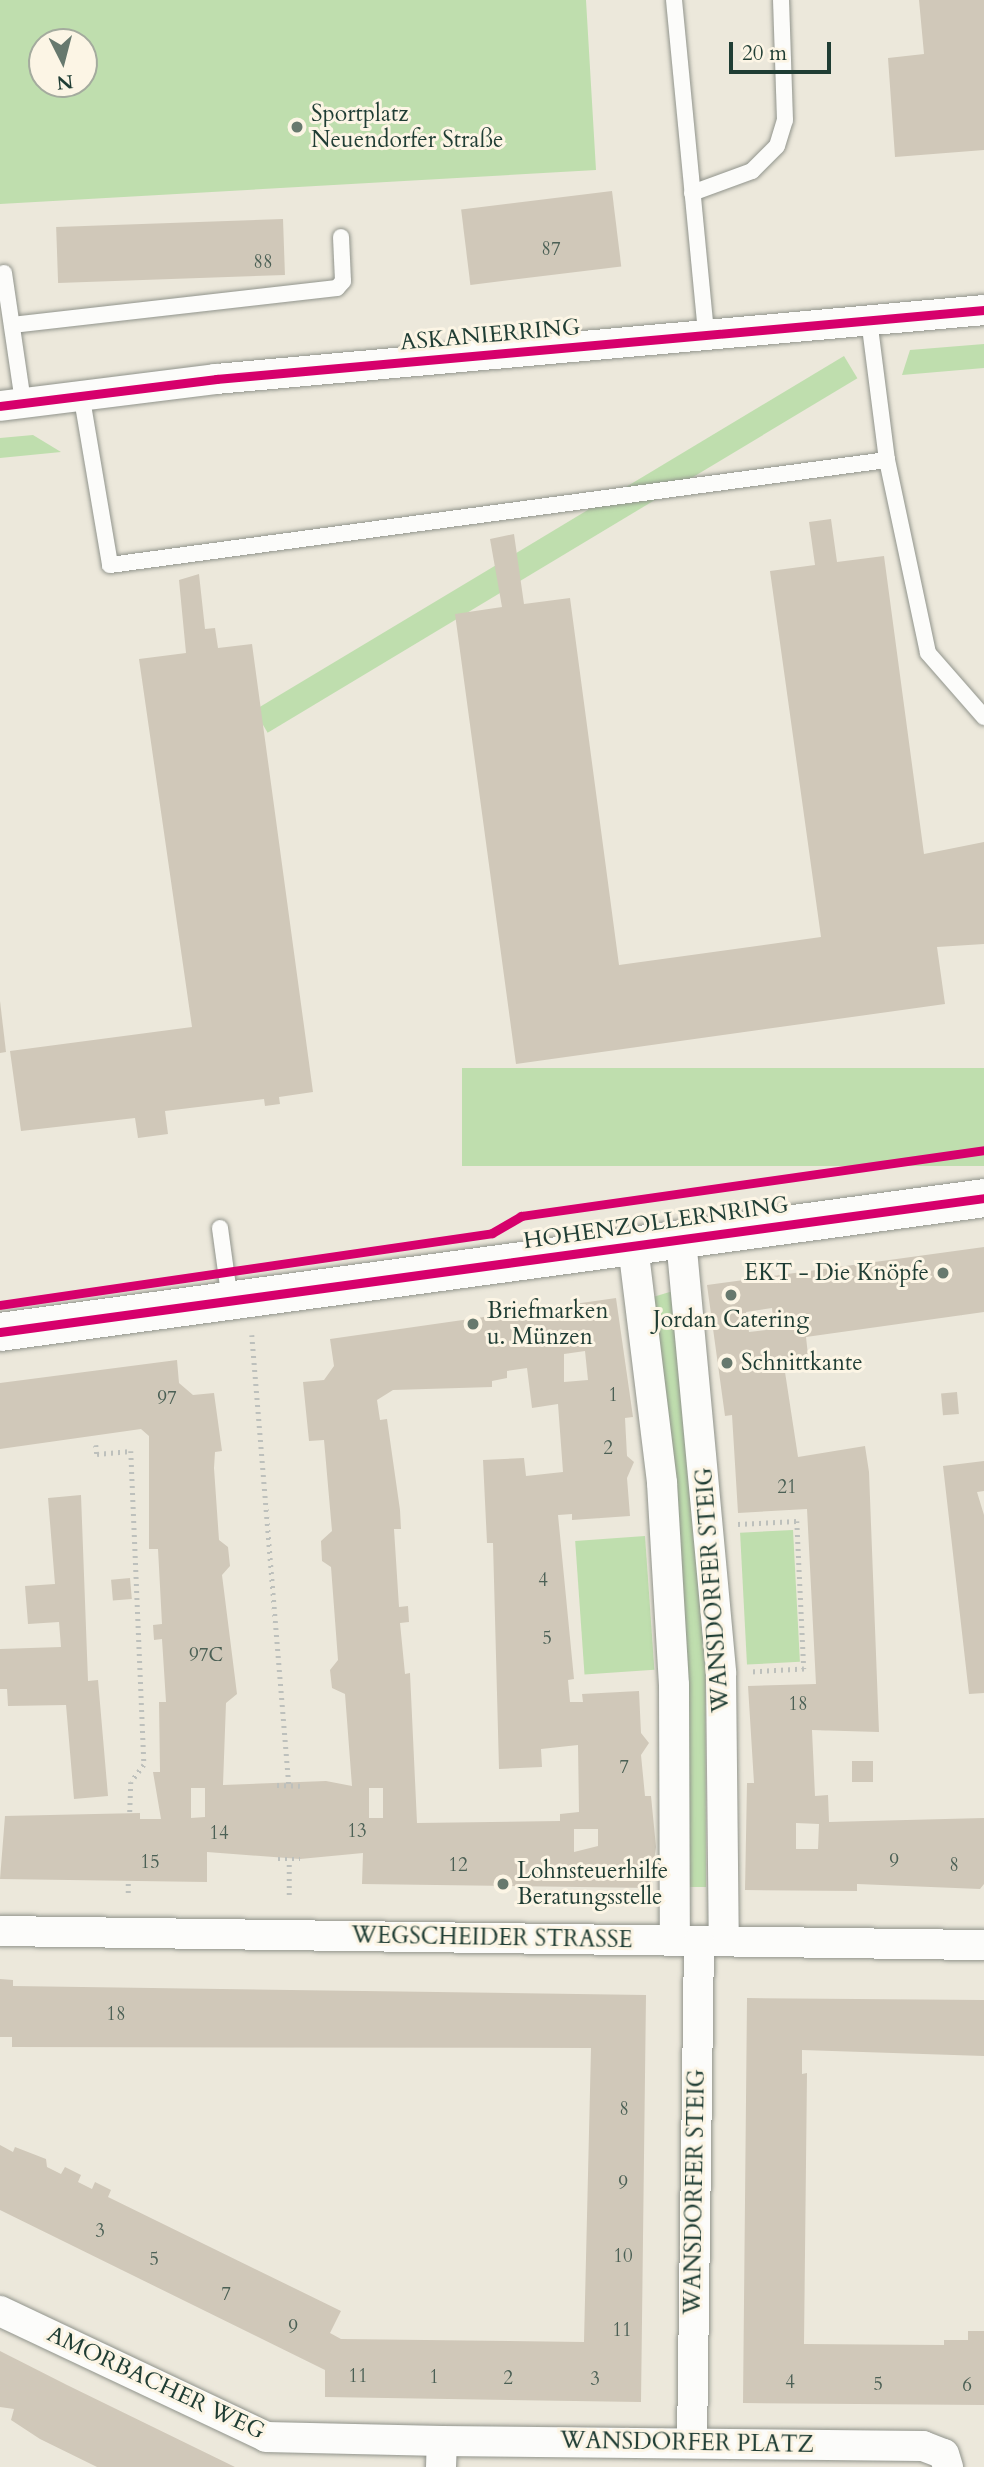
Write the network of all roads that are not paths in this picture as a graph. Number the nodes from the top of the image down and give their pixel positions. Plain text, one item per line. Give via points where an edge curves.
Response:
1 (674, 0) edge
2 (781, 0) edge
3 (692, 193) junction
4 (341, 237) dead end
5 (4, 273) dead end
6 (984, 310) edge
7 (869, 320) junction
8 (12, 325) junction
9 (706, 335) junction
10 (81, 393) junction
11 (12, 403) edge
12 (887, 460) junction
13 (984, 717) edge
14 (984, 1198) edge
15 (220, 1228) dead end
16 (681, 1239) junction
17 (633, 1246) junction
18 (230, 1301) junction
19 (0, 1332) edge
20 (0, 1931) edge
21 (699, 1941) junction
22 (984, 1945) edge
23 (0, 2311) edge
24 (692, 2443) junction
25 (441, 2454) edge
26 (948, 2467) edge

1 - 3 lane
2 - 3 lane via 785,120 777,146 752,171
3 - 9 lane
4 - 8 lane via 343,281 337,288
5 - 8 lane
6 - 7 street, ASKANIERRING
7 - 9 street, ASKANIERRING
7 - 12 lane
8 - 11 lane
9 - 10 street, ASKANIERRING
10 - 11 street, ASKANIERRING
10 - 12 lane via 110,565
12 - 13 lane via 928,653
14 - 16 street, HOHENZOLLERNRING
15 - 18 lane
16 - 17 street, HOHENZOLLERNRING
16 - 21 street, WANSDORFER STEIG via 721,1673
17 - 18 street, HOHENZOLLERNRING
17 - 21 street, WANSDORFER STEIG via 662,1483
18 - 19 street, HOHENZOLLERNRING
20 - 21 street, WEGSCHEIDER STRASSE
21 - 22 street, WEGSCHEIDER STRASSE
21 - 24 street, WANSDORFER STEIG
23 - 25 street, AMORBACHER WEG via 266,2437
24 - 25 street, WANSDORFER PLATZ
24 - 26 street, WANSDORFER PLATZ via 923,2446 944,2454

